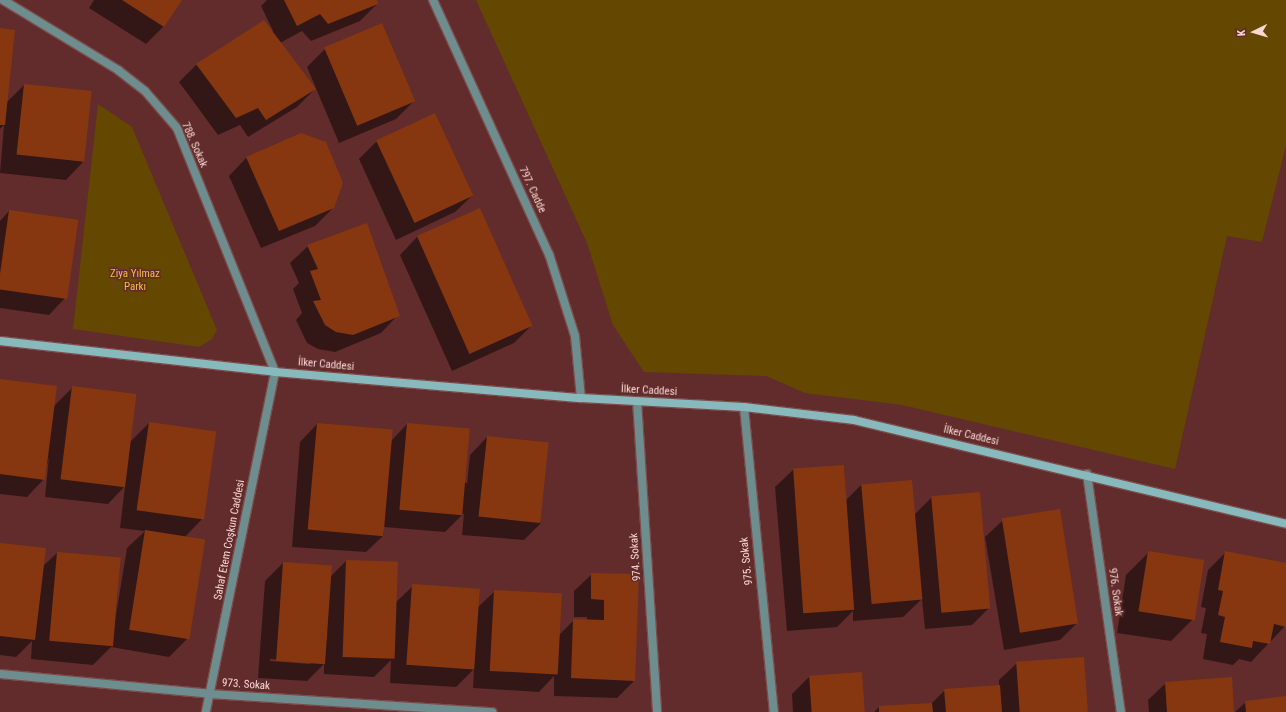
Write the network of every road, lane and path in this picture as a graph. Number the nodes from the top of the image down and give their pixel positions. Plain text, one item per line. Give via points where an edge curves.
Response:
1 (3, 0) edge
2 (433, 0) edge
3 (0, 341) edge
4 (275, 372) junction
5 (580, 398) junction
6 (638, 401) junction
7 (744, 407) junction
8 (1087, 474) junction
9 (1286, 524) edge
10 (0, 674) edge
11 (210, 694) junction
12 (206, 712) edge
13 (492, 712) edge
14 (657, 712) edge
15 (774, 712) edge
16 (1121, 712) edge

1 - 4 street, 788. Sokak via 118,70 145,91 177,128
2 - 5 street, 797. Cadde via 549,254 575,336
3 - 4 main road, İlker Caddesi
4 - 5 main road, İlker Caddesi
4 - 11 street, Sahaf Etem Coşkun Caddesi
5 - 6 main road, İlker Caddesi
6 - 7 main road, İlker Caddesi
6 - 14 street, 974. Sokak
7 - 8 main road, İlker Caddesi via 854,420
7 - 15 street, 975. Sokak
8 - 9 main road, İlker Caddesi
8 - 16 street, 976. Sokak
10 - 11 street, 973. Sokak
11 - 12 street, Sahaf Etem Coşkun Caddesi
11 - 13 street, 973. Sokak

